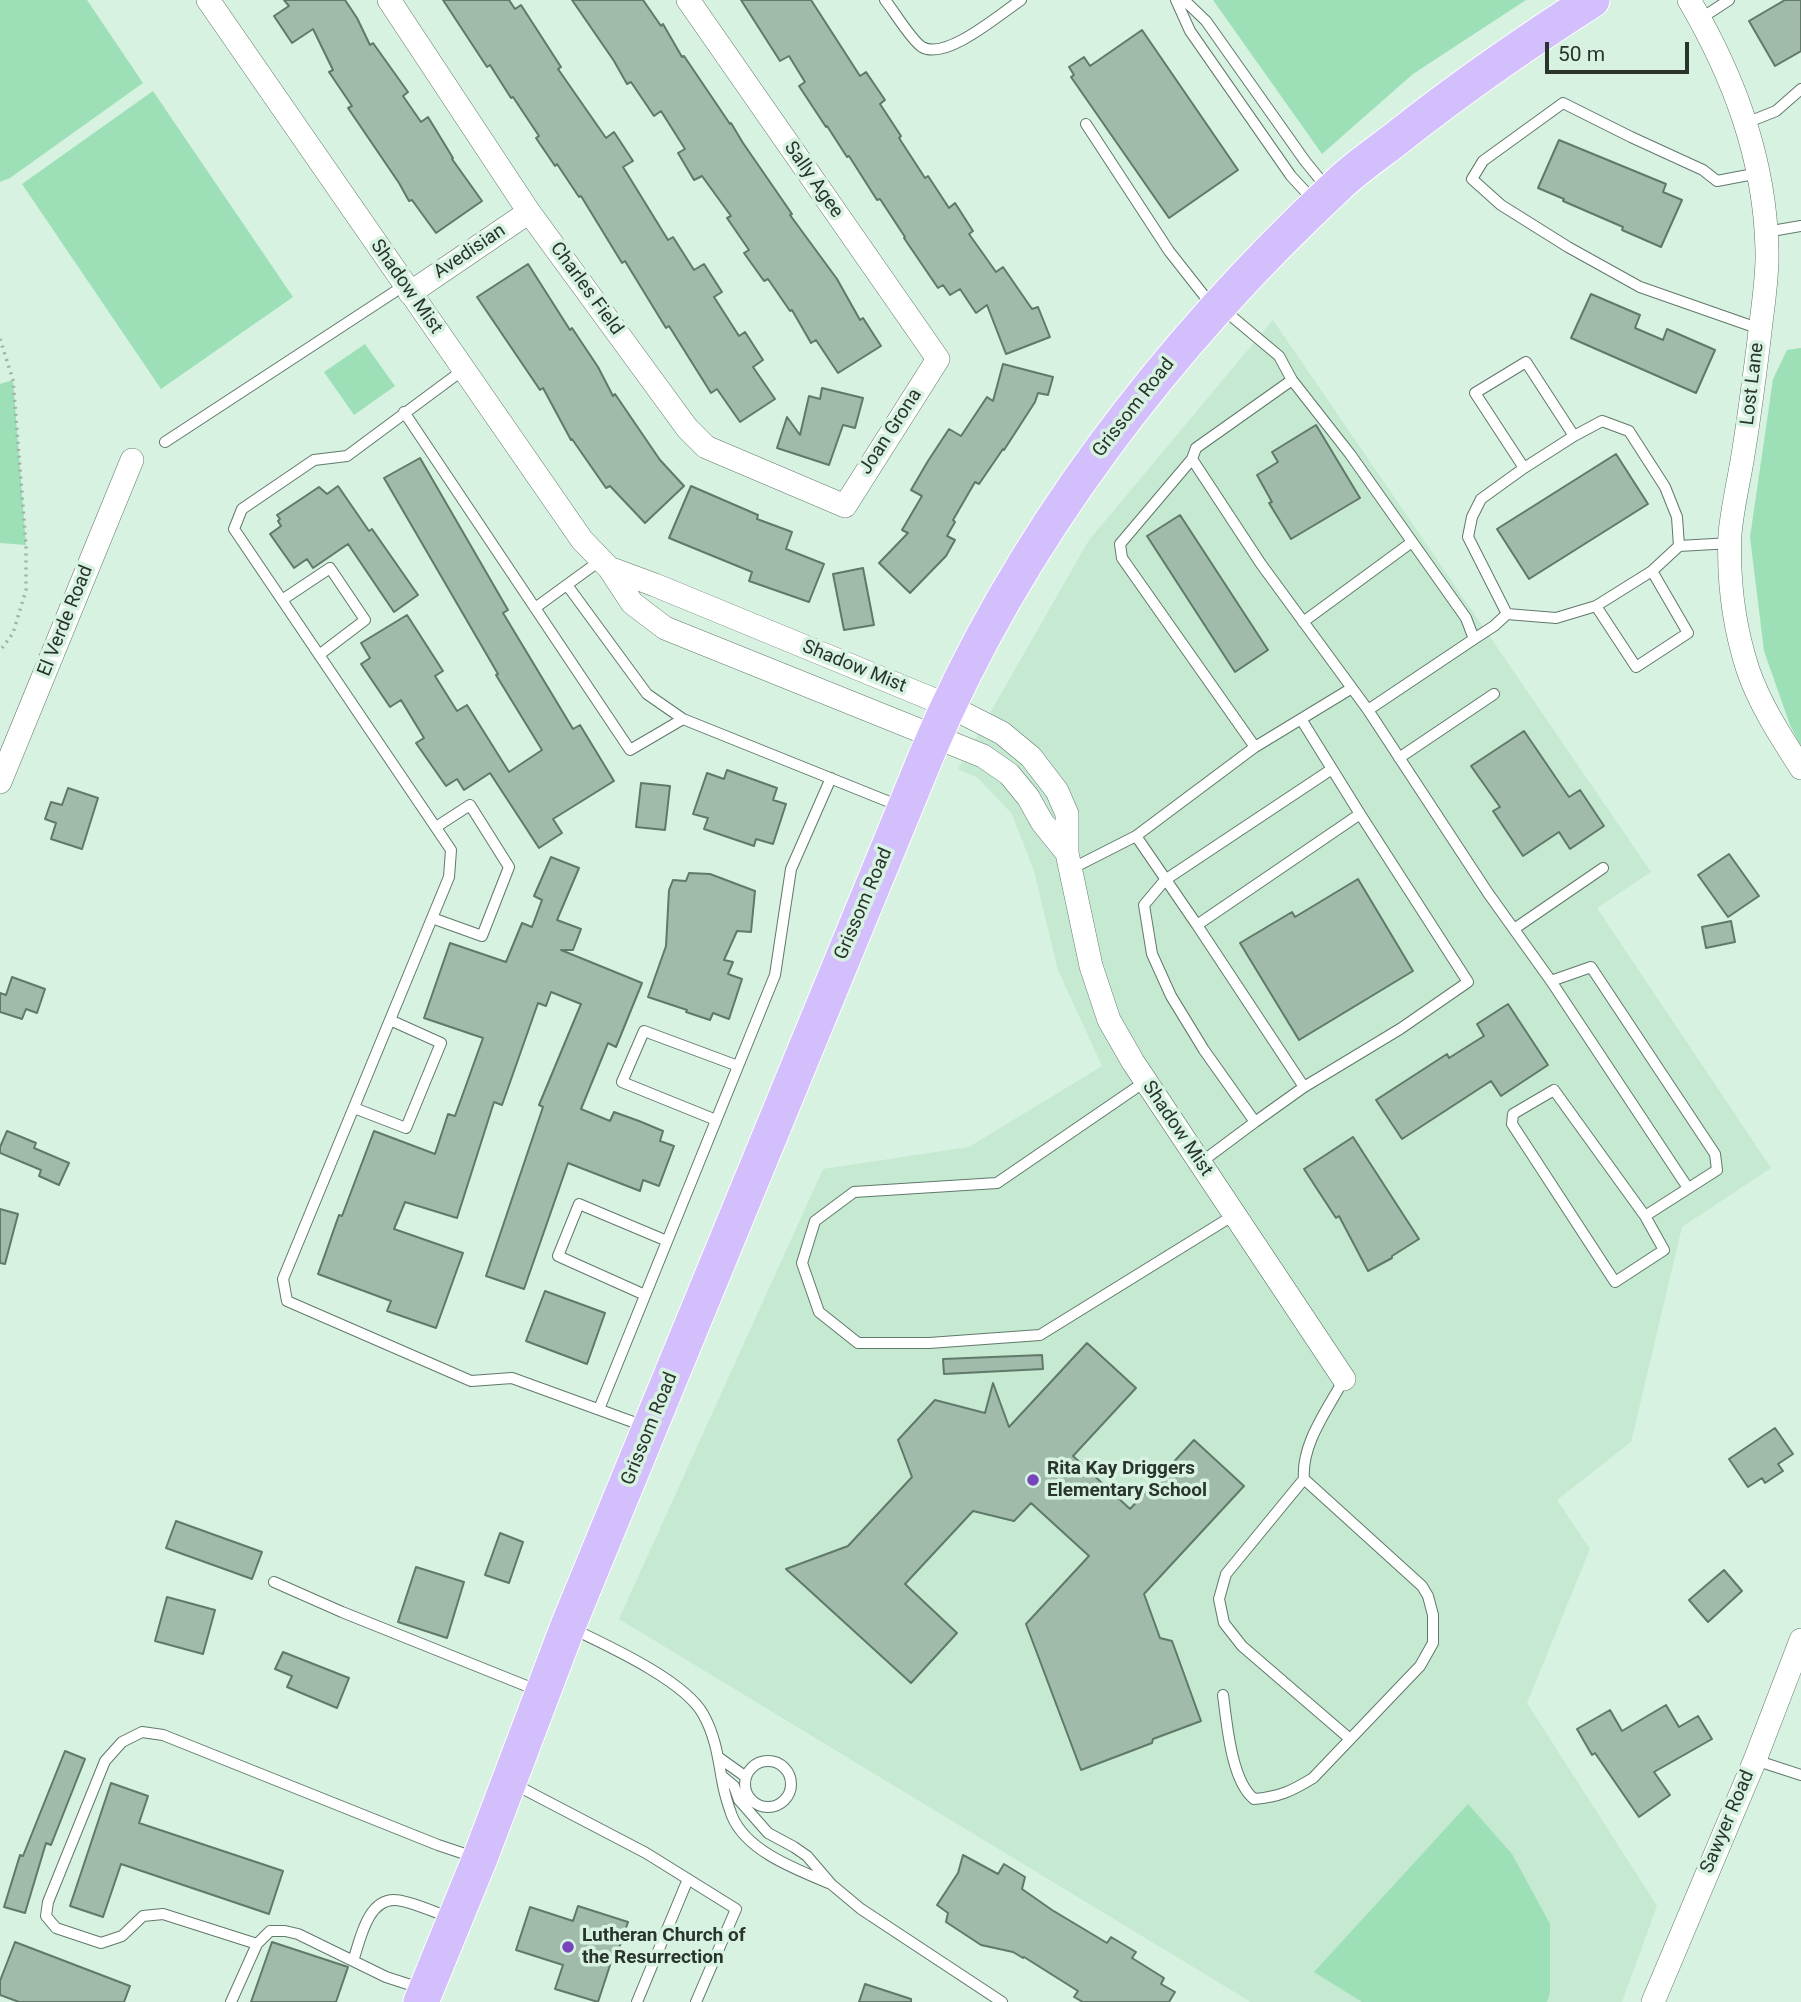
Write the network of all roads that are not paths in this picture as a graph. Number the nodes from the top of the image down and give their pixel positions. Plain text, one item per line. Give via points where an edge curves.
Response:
1 (208, 0) edge
2 (389, 0) edge
3 (688, 0) edge
4 (886, 0) edge
5 (1021, 0) edge
6 (1176, 0) edge
7 (1184, 0) edge
8 (1592, 0) edge
9 (1729, 0) edge
10 (1694, 10) edge
11 (1801, 89) edge
12 (1746, 123) junction
13 (1086, 124) dead end
14 (1759, 173) junction
15 (1324, 199) junction
16 (529, 212) junction
17 (1801, 226) edge
18 (1766, 232) junction
19 (407, 289) junction
20 (1217, 307) junction
21 (1760, 329) junction
22 (938, 359) joint
23 (463, 370) junction
24 (1292, 380) junction
25 (409, 409) junction
26 (1574, 436) junction
27 (165, 442) dead end
28 (1192, 459) junction
29 (132, 460) dead end
30 (1524, 468) junction
31 (845, 506) joint
32 (1412, 542) junction
33 (1731, 542) junction
34 (1679, 546) junction
35 (605, 564) junction
36 (1652, 571) junction
37 (567, 585) junction
38 (282, 600) junction
39 (1596, 606) junction
40 (535, 608) junction
41 (1507, 614) junction
42 (1303, 622) junction
43 (1474, 639) junction
44 (319, 655) junction
45 (1352, 688) junction
46 (1494, 694) dead end
47 (949, 706) junction
48 (1368, 710) junction
49 (683, 719) junction
50 (1301, 719) junction
51 (934, 737) junction
52 (1255, 747) junction
53 (1399, 758) junction
54 (1801, 768) edge
55 (1332, 769) junction
56 (831, 778) junction
57 (0, 782) edge
58 (904, 808) junction
59 (1360, 814) junction
60 (436, 827) junction
61 (1136, 836) junction
62 (1069, 861) junction
63 (1603, 868) dead end
64 (1165, 880) junction
65 (432, 918) junction
66 (1197, 925) junction
67 (1514, 929) junction
68 (1551, 981) junction
69 (390, 1020) junction
70 (738, 1066) junction
71 (1146, 1081) junction
72 (1304, 1087) junction
73 (354, 1108) junction
74 (716, 1121) junction
75 (1255, 1122) junction
76 (1200, 1163) junction
77 (1688, 1188) junction
78 (1234, 1214) junction
79 (1645, 1216) junction
80 (667, 1241) junction
81 (645, 1295) junction
82 (1344, 1379) joint
83 (598, 1409) junction
84 (650, 1428) junction
85 (1304, 1479) junction
86 (274, 1582) dead end
87 (568, 1626) junction
88 (1800, 1646) edge
89 (542, 1692) junction
90 (1223, 1695) dead end
91 (1350, 1739) junction
92 (718, 1757) junction
93 (1755, 1760) junction
94 (1801, 1775) edge
95 (722, 1776) junction
96 (746, 1777) junction
97 (509, 1782) junction
98 (480, 1858) junction
99 (688, 1880) junction
100 (831, 1884) junction
101 (455, 1919) junction
102 (257, 1944) junction
103 (353, 1961) junction
104 (424, 1996) edge
105 (982, 1997) edge
106 (230, 2002) edge
107 (637, 2002) edge
108 (696, 2002) edge
109 (1002, 2002) edge
110 (1653, 2002) edge

1 - 19 street, Shadow Mist
2 - 16 street, Charles Field
3 - 22 street, Sally Agee
4 - 5 lane via 919,45 930,51 964,38
6 - 15 lane via 1190,31 1291,176
7 - 15 lane via 1206,21 1305,161
8 - 15 main road, Grissom Road via 1431,112
9 - 10 lane
10 - 12 street, Lost Lane via 1712,40
11 - 12 lane via 1776,111
12 - 14 street, Lost Lane
13 - 20 lane via 1168,251
14 - 18 street, Lost Lane
14 - 21 lane via 1717,181 1563,103 1483,161 1472,179 1501,205 1640,287
15 - 20 main road, Grissom Road
16 - 19 street, Avedisian
16 - 31 street, Charles Field via 687,428 706,447
17 - 18 lane
18 - 21 street, Lost Lane
19 - 23 street, Shadow Mist
19 - 27 lane
20 - 24 lane via 1279,356
20 - 47 main road, Grissom Road via 1087,469 1038,544
21 - 33 street, Lost Lane
22 - 31 street, Joan Grona
23 - 25 lane
23 - 35 street, Shadow Mist via 582,540
24 - 28 lane via 1196,447
24 - 32 lane
25 - 38 lane via 347,456 314,460 242,509 234,530
25 - 40 lane
26 - 30 lane
26 - 30 lane via 1525,362 1475,393
26 - 34 lane via 1602,421 1629,431 1665,487 1677,517
28 - 42 lane
28 - 52 lane via 1119,544 1122,558
29 - 57 street, El Verde Road
30 - 41 lane via 1481,499 1468,537
32 - 42 lane
32 - 43 lane via 1466,618
33 - 34 lane
33 - 54 street, Lost Lane via 1732,605 1748,670
34 - 36 lane
35 - 37 lane
35 - 47 street, Shadow Mist
35 - 51 street, Shadow Mist via 632,603 665,628
36 - 39 lane
36 - 39 lane via 1688,633 1636,667
37 - 40 lane
37 - 49 lane via 647,694
38 - 44 lane
38 - 44 lane via 330,568 365,620
39 - 41 lane via 1556,618
40 - 49 lane via 630,750
41 - 43 lane
42 - 45 lane
43 - 48 lane
44 - 60 lane
45 - 48 lane
45 - 50 lane
46 - 53 lane
47 - 51 main road, Grissom Road
47 - 62 street, Shadow Mist via 1002,733 1031,757 1058,791 1067,814
48 - 53 lane
49 - 56 lane
50 - 52 lane
50 - 55 lane
51 - 58 main road, Grissom Road
51 - 62 street, Shadow Mist via 983,755 1009,774
52 - 61 lane
53 - 67 lane
55 - 59 lane
55 - 64 lane
56 - 58 lane
56 - 70 lane via 791,869 775,975
58 - 84 main road, Grissom Road
59 - 66 lane
59 - 72 lane via 1468,982
60 - 65 lane via 451,850 449,877
60 - 65 lane via 470,805 509,867 482,936
61 - 62 lane
61 - 64 lane
62 - 71 street, Shadow Mist via 1091,967 1109,1020
63 - 67 lane
64 - 66 lane
64 - 75 lane via 1144,905 1152,954 1171,996
65 - 69 lane
66 - 72 lane
67 - 68 lane
68 - 77 lane
68 - 77 lane via 1591,967 1599,978 1715,1154 1717,1170
69 - 73 lane
69 - 73 lane via 441,1043 406,1128
70 - 74 lane
70 - 74 lane via 644,1031 622,1082
71 - 76 street, Shadow Mist
71 - 78 lane via 996,1183 854,1192 815,1221 802,1263 819,1312 858,1343 1040,1335
72 - 75 lane
73 - 83 lane via 283,1279 286,1301 471,1381 512,1378
74 - 80 lane
75 - 76 lane
76 - 78 street, Shadow Mist
77 - 79 lane
78 - 82 street, Shadow Mist
79 - 79 lane via 1664,1250 1615,1282 1512,1124 1513,1114 1554,1090
80 - 81 lane
80 - 81 lane via 579,1204 558,1256
81 - 83 lane
82 - 85 lane via 1315,1431 1303,1467
83 - 84 lane
84 - 87 main road, Grissom Road
85 - 91 lane via 1226,1574 1219,1599 1224,1623 1242,1646
85 - 91 lane via 1422,1586 1433,1615 1433,1643 1420,1666
86 - 89 lane
87 - 89 main road, Grissom Road
87 - 92 lane via 677,1686 702,1712
88 - 93 street, Sawyer Road
89 - 97 main road, Grissom Road
90 - 91 lane via 1231,1754 1247,1793 1254,1799 1292,1791 1312,1778
92 - 95 lane
92 - 96 lane
93 - 94 lane
93 - 110 street, Sawyer Road
95 - 100 lane via 768,1833 807,1856
95 - 100 lane via 733,1818 750,1841 785,1865
96 - 96 lane via 750,1797 761,1805 774,1805 789,1792 788,1774 775,1762 757,1764
97 - 98 main road, Grissom Road
97 - 99 lane via 646,1853
98 - 101 main road, Grissom Road
98 - 102 lane via 163,1735 142,1732 122,1742 105,1761 46,1916 56,1928 101,1943 122,1936 143,1916 163,1914
99 - 107 lane
99 - 108 lane via 736,1909
100 - 105 lane
101 - 103 lane via 394,1900 378,1906 367,1920
101 - 104 main road, Grissom Road
102 - 103 lane via 270,1931 285,1931
102 - 106 lane
103 - 104 lane
105 - 109 lane

